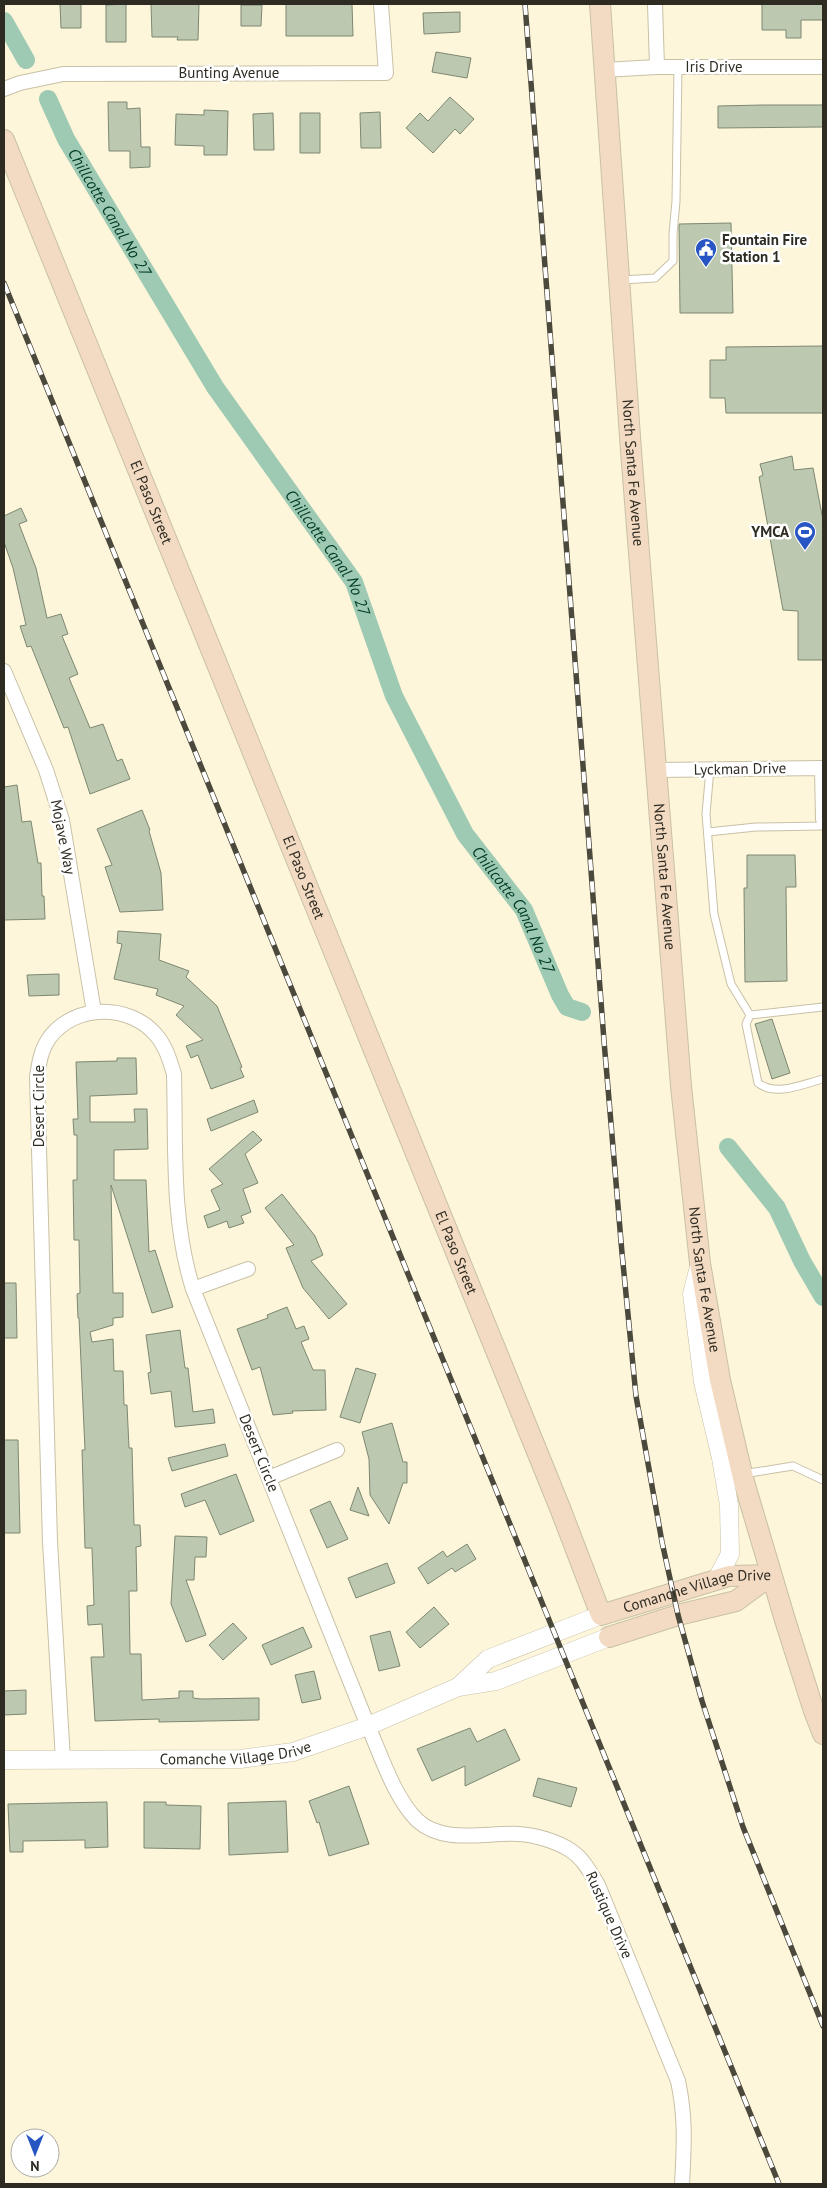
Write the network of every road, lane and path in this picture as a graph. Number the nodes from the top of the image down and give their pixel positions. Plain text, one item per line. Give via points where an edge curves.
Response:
1 (381, 4) edge
2 (600, 4) edge
3 (654, 4) edge
4 (657, 67) junction
5 (678, 67) junction
6 (823, 67) edge
7 (604, 70) junction
8 (4, 89) edge
9 (4, 140) edge
10 (619, 280) junction
11 (4, 671) edge
12 (822, 768) edge
13 (710, 769) junction
14 (657, 770) junction
15 (823, 819) edge
16 (823, 826) edge
17 (708, 832) junction
18 (823, 1006) edge
19 (94, 1012) junction
20 (750, 1015) junction
21 (823, 1079) edge
22 (700, 1263) junction
23 (248, 1269) dead end
24 (193, 1289) junction
25 (337, 1450) dead end
26 (742, 1474) junction
27 (269, 1478) junction
28 (823, 1480) edge
29 (771, 1575) junction
30 (717, 1579) junction
31 (601, 1615) junction
32 (609, 1637) joint
33 (458, 1687) junction
34 (818, 1709) edge
35 (368, 1726) junction
36 (823, 1734) edge
37 (4, 1760) edge
38 (63, 1760) junction
39 (682, 2184) edge

1 - 8 street, Bunting Avenue via 386,73 63,74
2 - 7 main road, North Santa Fe Avenue
3 - 4 street
4 - 5 street, Iris Drive
4 - 7 street, Iris Drive
5 - 6 street, Iris Drive
5 - 10 lane via 673,261 655,278
7 - 10 main road, North Santa Fe Avenue
9 - 31 main road, El Paso Street
10 - 14 main road, North Santa Fe Avenue
11 - 19 street, Mojave Way via 46,770 62,820
12 - 13 street, Lyckman Drive
12 - 15 street
13 - 14 street, Lyckman Drive
13 - 17 lane via 706,814
14 - 22 main road, North Santa Fe Avenue via 681,1086
16 - 17 lane
17 - 20 lane via 714,914 731,984
18 - 20 lane
19 - 24 street, Desert Circle via 115,1011 138,1021 157,1035 168,1054 174,1074 178,1220 184,1262
19 - 38 street, Desert Circle via 66,1021 50,1038 40,1056 37,1077 50,1542
20 - 21 lane via 746,1024 747,1037 758,1083 766,1089 782,1090
22 - 26 main road, North Santa Fe Avenue via 720,1380
22 - 30 street via 692,1294 704,1382 722,1458 728,1506 730,1554
23 - 24 street
24 - 27 street, Desert Circle
25 - 27 street
26 - 28 lane via 793,1466
26 - 29 main road, North Santa Fe Avenue
27 - 35 street, Desert Circle
29 - 30 main road, Comanche Village Drive
29 - 32 main road, Comanche Village Drive via 736,1601
29 - 34 main road, North Santa Fe Avenue
30 - 31 main road, Comanche Village Drive
31 - 33 street, Comanche Village Drive via 488,1659
32 - 33 street, Comanche Village Drive via 496,1681
33 - 35 street, Comanche Village Drive
34 - 36 main road, North Santa Fe Avenue
35 - 38 street, Comanche Village Drive via 293,1752 270,1756
35 - 39 street, Rustique Drive via 402,1801 423,1825 459,1835 533,1836 570,1850 586,1865 598,1885 678,2081 685,2128
37 - 38 street, Comanche Village Drive

